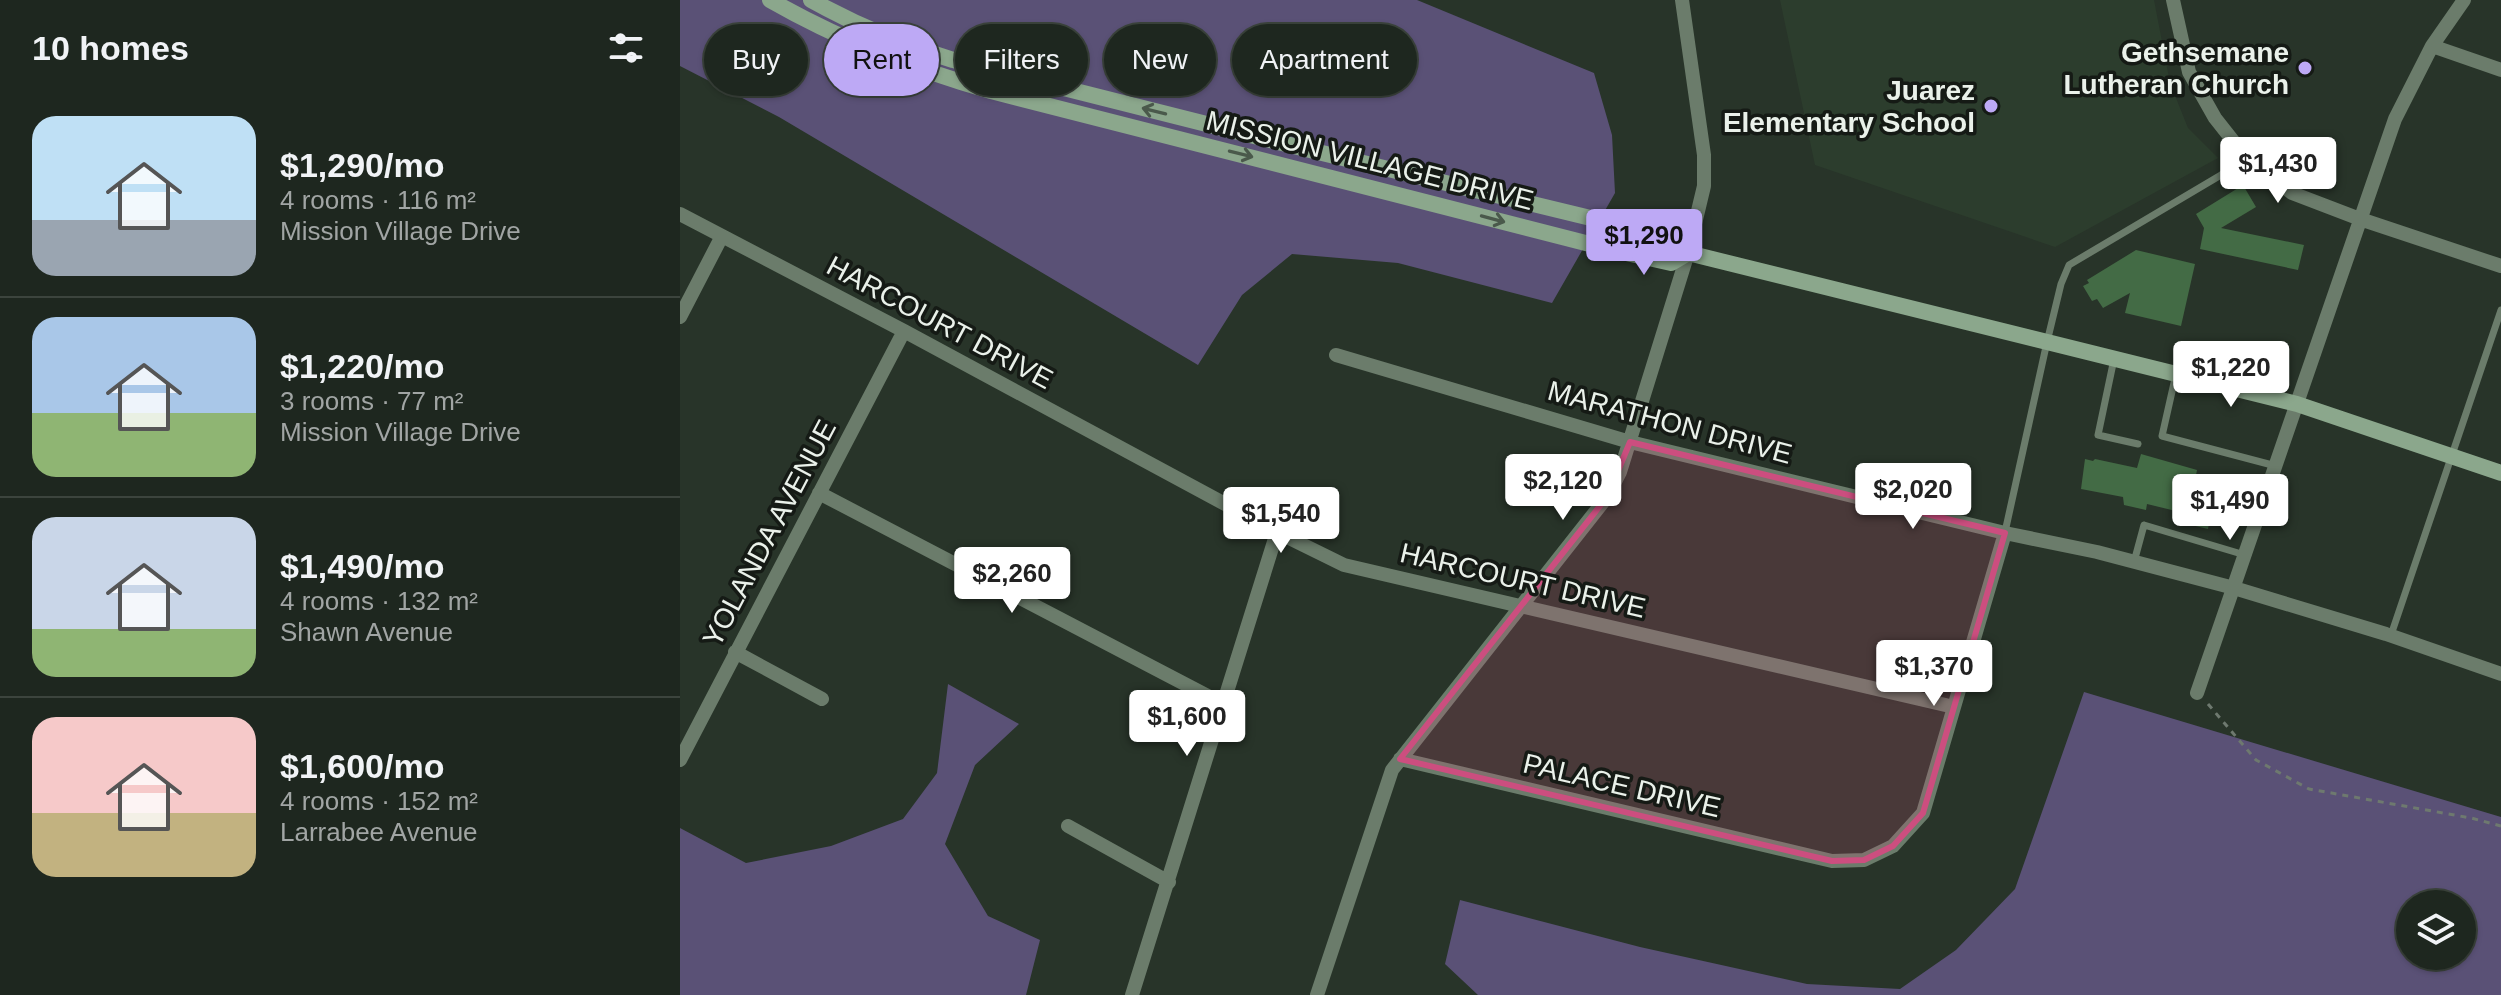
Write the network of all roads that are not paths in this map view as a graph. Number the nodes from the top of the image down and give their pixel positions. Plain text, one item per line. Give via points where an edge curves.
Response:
1 (770, 0) edge
2 (811, 0) edge
3 (1682, 0) edge
4 (2173, 0) edge
5 (2464, 0) edge
6 (2432, 46) junction
7 (2501, 70) edge
8 (2245, 156) junction
9 (680, 214) edge
10 (2360, 219) junction
11 (722, 236) junction
12 (1688, 253) junction
13 (2501, 266) edge
14 (2501, 310) edge
15 (680, 317) edge
16 (904, 331) junction
17 (2047, 342) junction
18 (1336, 355) dead end
19 (2114, 359) junction
20 (2176, 374) junction
21 (2297, 404) junction
22 (1630, 442) junction
23 (2138, 444) dead end
24 (2452, 456) junction
25 (2276, 466) junction
26 (2501, 473) edge
27 (819, 493) junction
28 (1277, 532) junction
29 (2005, 533) junction
30 (2245, 555) junction
31 (2134, 562) junction
32 (2234, 588) junction
33 (1521, 606) junction
34 (2391, 635) junction
35 (735, 652) junction
36 (2501, 674) edge
37 (2197, 693) road end
38 (822, 699) dead end
39 (1223, 704) junction
40 (1954, 707) junction
41 (1400, 759) junction
42 (680, 760) edge
43 (1068, 826) dead end
44 (1169, 882) junction
45 (1132, 995) edge
46 (1317, 995) edge

1 -> 12 main road, MISSION VILLAGE DRIVE via 894,60 979,87 1613,250 1671,263
12 -> 2 main road, MISSION VILLAGE DRIVE via 1672,239 1636,229 953,60 856,24
3 - 12 street via 1704,155 1704,186
4 - 8 street via 2189,72
5 - 6 street
6 - 7 street
6 - 10 street via 2395,119
8 - 10 street via 2292,193
8 - 17 lane via 2069,265
9 - 11 street, HARCOURT DRIVE
10 - 13 street
10 - 21 street
11 - 15 street
11 - 16 street, HARCOURT DRIVE
12 - 17 main road, MISSION VILLAGE DRIVE
12 - 22 street
14 - 24 lane
16 - 27 street, YOLANDA AVENUE
16 - 28 street, HARCOURT DRIVE
17 - 19 main road, MISSION VILLAGE DRIVE
17 - 29 lane
18 - 22 street, MARATHON DRIVE
19 - 20 main road, MISSION VILLAGE DRIVE
19 - 23 lane via 2098,435
20 - 21 main road, MISSION VILLAGE DRIVE
20 - 25 lane via 2162,436
21 - 24 main road, MISSION VILLAGE DRIVE
21 - 25 street
22 - 29 street, MARATHON DRIVE
22 - 33 street via 1607,497
24 - 26 main road, MISSION VILLAGE DRIVE
24 - 34 lane
25 - 30 street
27 - 35 street, YOLANDA AVENUE
27 - 39 street
28 - 33 street, HARCOURT DRIVE via 1344,565
28 - 39 street
29 - 31 street, MARATHON DRIVE
29 - 40 street, PALACE DRIVE
30 - 31 lane via 2144,525
30 - 32 street
31 - 32 street, MARATHON DRIVE
32 - 34 street, MARATHON DRIVE
32 - 37 street
33 - 40 street, HARCOURT DRIVE
33 - 41 street
34 - 36 street, MARATHON DRIVE
35 - 38 street
35 - 42 street, YOLANDA AVENUE
39 - 44 street
40 - 41 street, PALACE DRIVE via 1923,813 1893,846 1864,860 1832,861
41 - 46 street
43 - 44 street
44 - 45 street

